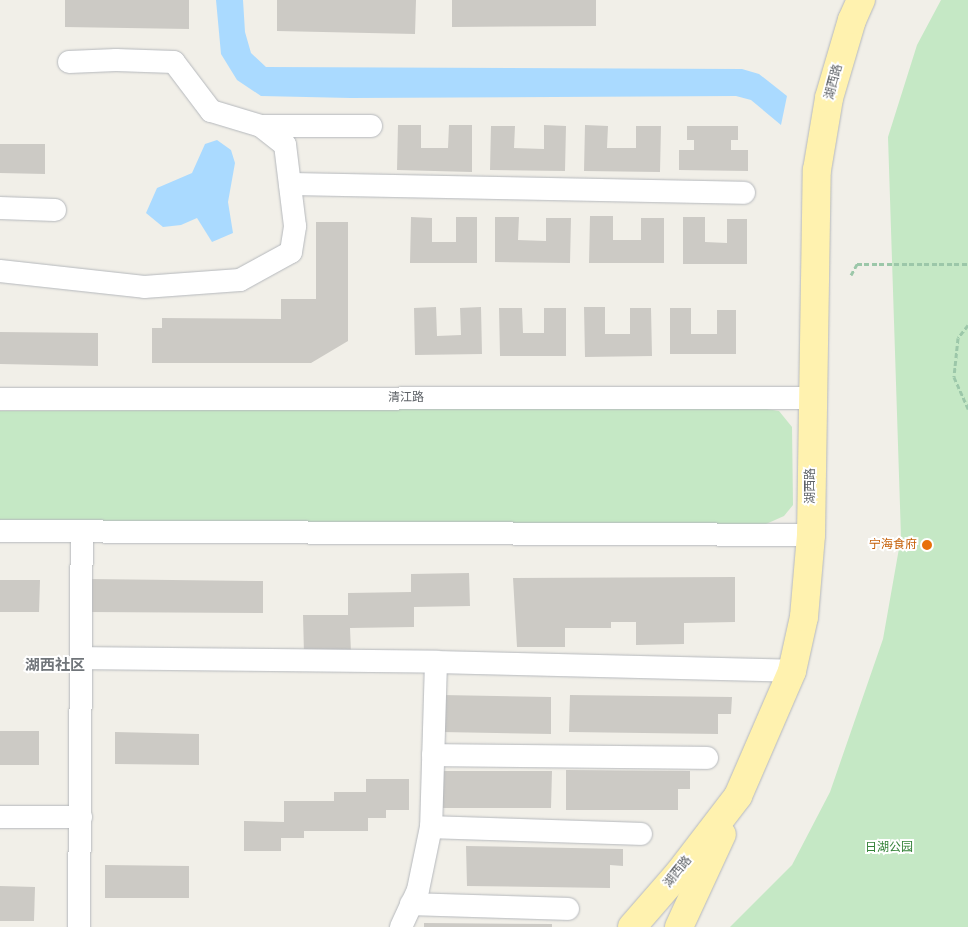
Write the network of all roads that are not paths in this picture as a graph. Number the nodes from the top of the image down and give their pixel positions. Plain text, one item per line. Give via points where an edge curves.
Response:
1 (861, 0) edge
2 (69, 62) dead end
3 (261, 126) junction
4 (371, 126) dead end
5 (290, 184) junction
6 (744, 193) dead end
7 (0, 208) edge
8 (55, 210) dead end
9 (0, 271) edge
10 (812, 398) junction
11 (0, 399) edge
12 (0, 531) edge
13 (82, 531) junction
14 (811, 535) junction
15 (82, 658) junction
16 (436, 662) junction
17 (792, 671) junction
18 (433, 755) junction
19 (707, 758) dead end
20 (738, 796) junction
21 (0, 817) edge
22 (80, 817) junction
23 (431, 827) junction
24 (641, 834) dead end
25 (412, 904) junction
26 (568, 909) dead end
27 (79, 927) edge
28 (401, 927) edge
29 (632, 927) edge
30 (678, 927) edge

1 - 10 main road, 湖西路 via 829,98 817,170
2 - 3 street via 174,62 211,111
3 - 4 street
3 - 5 street via 285,145
5 - 6 street
5 - 9 street via 295,226 291,252 240,280 144,286
7 - 8 street
10 - 11 street, 清江路
10 - 14 main road, 湖西路
12 - 13 street
13 - 14 street
13 - 15 street
14 - 17 main road, 湖西路 via 804,617
15 - 16 street
15 - 22 street
16 - 17 street
16 - 18 street
17 - 20 main road, 湖西路
18 - 19 street
18 - 23 street
20 - 29 main road, 湖西路 via 679,873
20 - 30 main road
21 - 22 street
22 - 27 street
23 - 24 street
23 - 25 street
25 - 26 street
25 - 28 street

